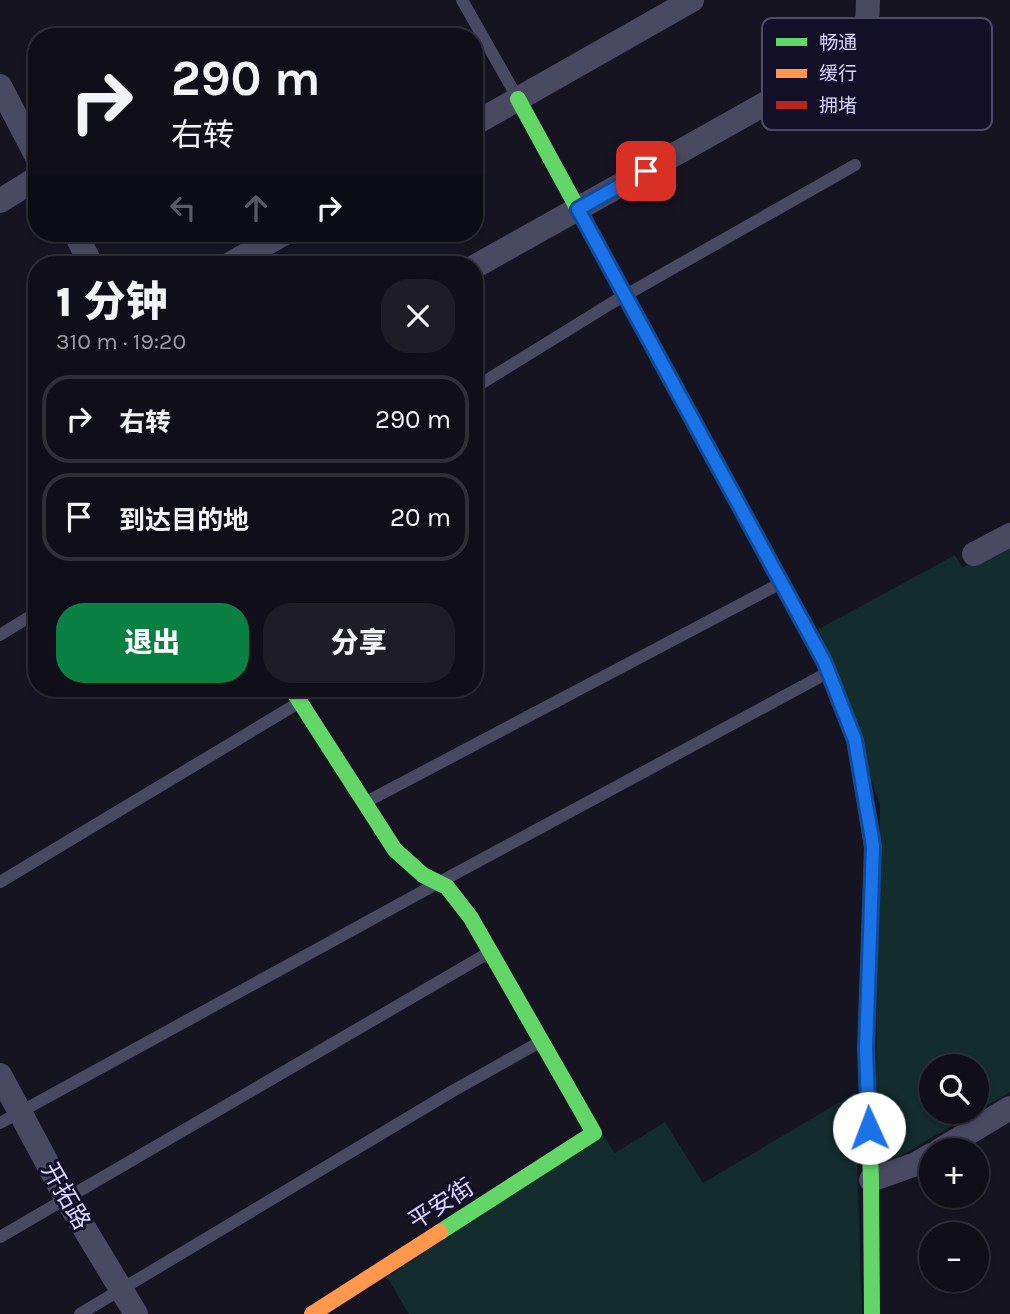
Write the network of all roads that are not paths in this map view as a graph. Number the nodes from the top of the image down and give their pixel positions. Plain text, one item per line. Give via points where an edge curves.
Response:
1 (462, 0) edge
2 (692, 0) edge
3 (868, 0) edge
4 (867, 18) edge
5 (478, 28) edge
6 (483, 37) edge
7 (0, 86) edge
8 (518, 99) junction
9 (762, 106) edge
10 (483, 119) edge
11 (28, 140) edge
12 (855, 164) dead end
13 (28, 184) edge
14 (0, 201) edge
15 (578, 209) junction
16 (269, 242) edge
17 (244, 256) edge
18 (483, 262) edge
19 (625, 295) junction
20 (483, 382) edge
21 (1010, 535) edge
22 (974, 554) dead end
23 (781, 582) junction
24 (28, 618) edge
25 (0, 635) edge
26 (828, 673) junction
27 (297, 697) edge
28 (300, 702) junction
29 (365, 803) junction
30 (0, 882) edge
31 (438, 883) junction
32 (490, 952) junction
33 (540, 1042) junction
34 (0, 1075) edge
35 (1010, 1108) edge
36 (10, 1117) edge
37 (960, 1138) edge
38 (919, 1162) edge
39 (871, 1180) junction
40 (65, 1198) junction
41 (0, 1237) edge
42 (122, 1289) junction
43 (80, 1314) edge
44 (136, 1314) edge
45 (312, 1314) edge
46 (872, 1314) edge

1 - 5 lane
2 - 8 street
3 - 4 street
6 - 8 lane
7 - 11 street
8 - 10 street
8 - 15 street
9 - 15 street
12 - 19 lane
13 - 14 street
15 - 18 street
15 - 19 street
16 - 17 street
19 - 20 lane
19 - 23 street
21 - 22 street
23 - 26 street
23 - 29 lane
24 - 25 lane
26 - 31 lane
26 - 39 street via 855,740 873,846 866,1049
27 - 28 street
28 - 29 street
28 - 30 lane
29 - 31 street via 396,850
31 - 32 street via 447,887 471,918
31 - 36 lane
32 - 33 street
32 - 40 lane
33 - 42 lane
33 - 45 street, 平安街 via 594,1133
34 - 36 street, 开拓路
35 - 37 street
36 - 40 street, 开拓路
38 - 39 street
39 - 46 street
40 - 41 lane
40 - 42 street, 开拓路
42 - 43 lane
42 - 44 street, 开拓路

